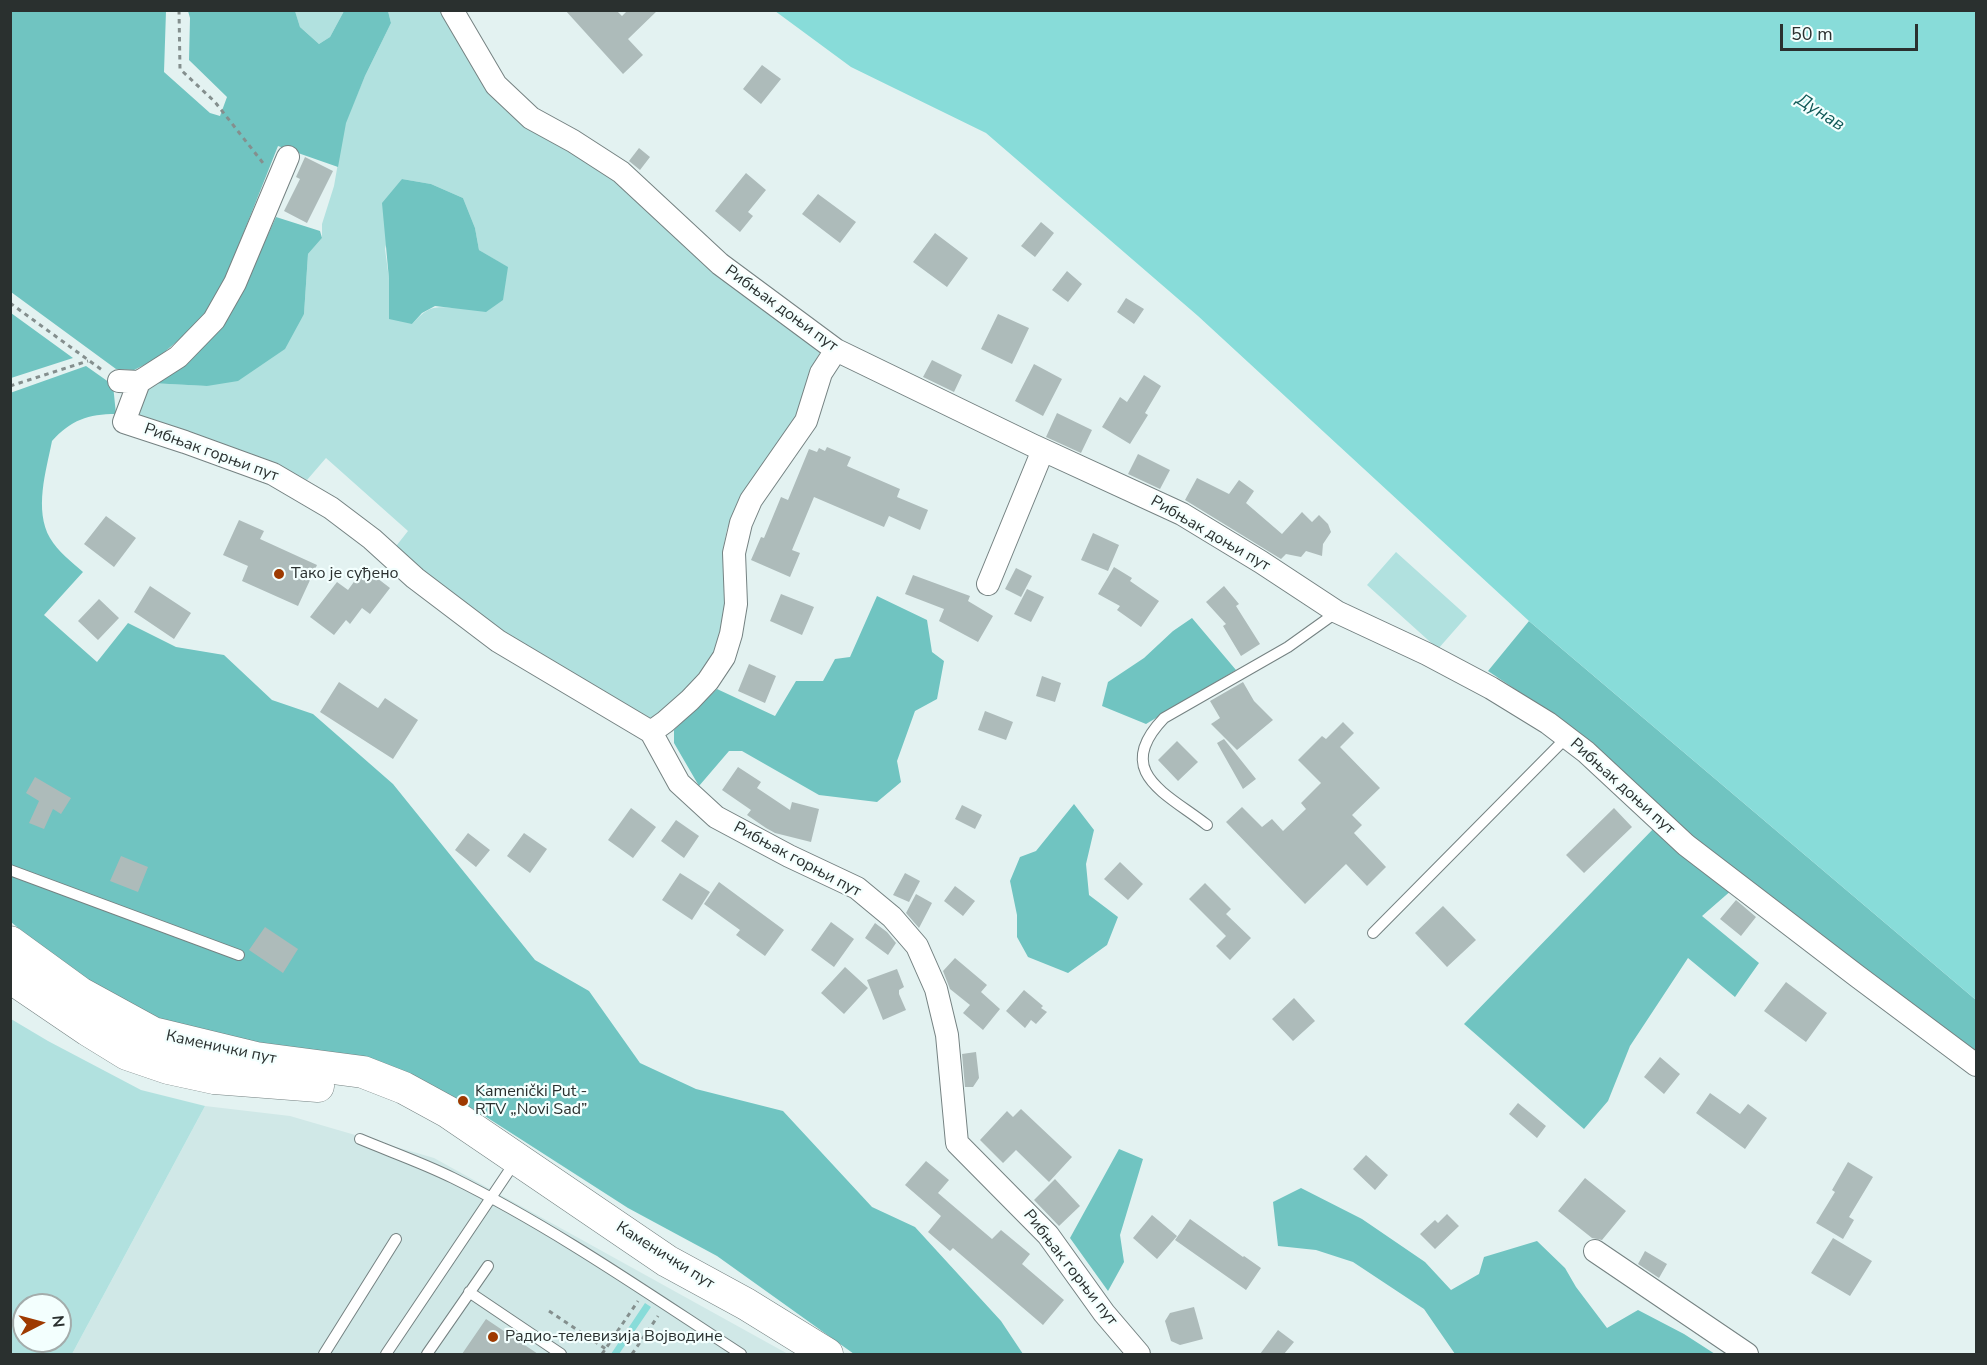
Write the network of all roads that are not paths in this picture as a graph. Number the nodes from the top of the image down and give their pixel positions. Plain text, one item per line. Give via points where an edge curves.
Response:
1 (452, 10) edge
2 (288, 157) dead end
3 (836, 350) junction
4 (1042, 450) junction
5 (988, 584) dead end
6 (1337, 612) junction
7 (651, 732) junction
8 (1568, 737) junction
9 (1207, 825) dead end
10 (10, 870) edge
11 (1373, 933) dead end
12 (10, 942) edge
13 (239, 955) dead end
14 (13, 981) edge
15 (1977, 1065) edge
16 (448, 1112) junction
17 (360, 1139) dead end
18 (517, 1159) junction
19 (492, 1198) junction
20 (396, 1239) dead end
21 (1595, 1251) dead end
22 (488, 1266) dead end
23 (469, 1292) junction
24 (818, 1352) edge
25 (324, 1354) edge
26 (386, 1354) edge
27 (427, 1354) edge
28 (561, 1354) edge
29 (741, 1354) edge
30 (1139, 1354) edge
31 (1747, 1354) edge

1 - 3 street, Рибњак доњи пут via 496,85 531,118 621,172 720,264
2 - 7 street, Рибњак горњи пут via 235,283 214,320 178,357 129,381 124,422 273,474 372,539 415,578 498,641
3 - 4 street, Рибњак доњи пут
3 - 7 street via 821,373 806,421 751,501 741,523 734,553 736,604 724,657 690,700
4 - 5 street
4 - 6 street, Рибњак доњи пут via 1182,514
6 - 8 street, Рибњак доњи пут via 1491,688
6 - 9 lane via 1288,647 1164,718 1152,730 1142,755 1147,777
7 - 30 street, Рибњак горњи пут via 679,783 716,817 856,888 892,917 917,946 936,989 948,1035 957,1143 1048,1235
8 - 11 lane
8 - 15 street, Рибњак доњи пут via 1686,845
10 - 13 lane
12 - 16 main road, Каменички пут via 80,993 153,1033 256,1058 363,1072
14 - 16 main road, Каменички пут via 127,1054 168,1068 214,1078 341,1088
16 - 18 main road, Каменички пут
17 - 19 lane
18 - 19 lane
18 - 24 main road, Каменички пут via 667,1261 746,1304
19 - 26 lane
19 - 29 lane
20 - 25 lane
21 - 31 street
22 - 23 lane
23 - 27 lane
23 - 28 lane

